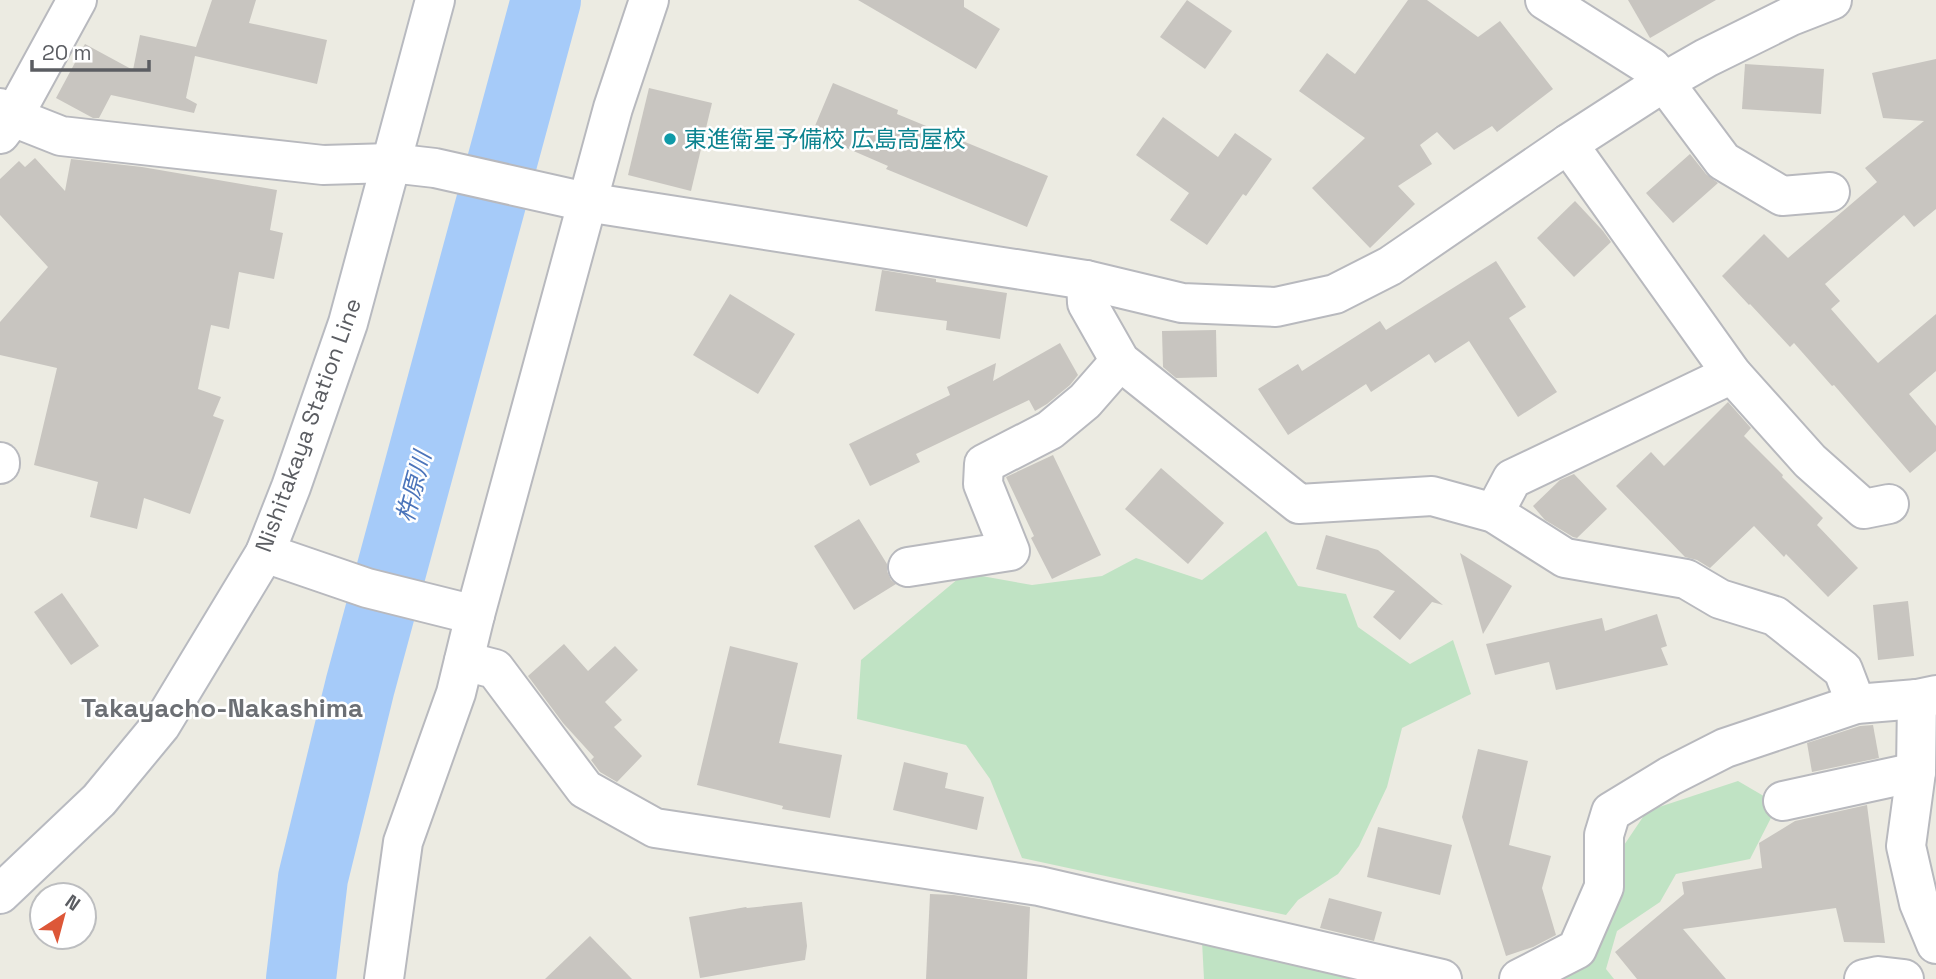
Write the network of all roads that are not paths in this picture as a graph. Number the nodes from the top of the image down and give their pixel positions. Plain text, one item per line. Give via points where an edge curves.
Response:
1 (77, 0) edge
2 (435, 0) edge
3 (649, 0) edge
4 (1545, 0) edge
5 (1832, 0) edge
6 (1664, 82) junction
7 (4, 120) edge
8 (1568, 144) junction
9 (391, 163) junction
10 (1830, 192) dead end
11 (577, 200) junction
12 (1086, 280) junction
13 (1119, 361) junction
14 (1732, 374) junction
15 (1889, 503) dead end
16 (1494, 513) junction
17 (265, 553) junction
18 (908, 567) dead end
19 (464, 612) junction
20 (464, 662) junction
21 (1927, 697) edge
22 (1856, 704) junction
23 (1916, 772) junction
24 (1783, 801) dead end
25 (0, 894) edge
26 (1936, 944) edge
27 (384, 979) edge
28 (1442, 979) edge
29 (1519, 979) edge
30 (1864, 979) edge
31 (1904, 979) edge

1 - 7 street
2 - 9 street, Nishitakaya Station Line
3 - 11 street
4 - 6 street via 1651,67
5 - 6 street via 1791,16
6 - 8 street
6 - 10 street via 1723,160 1782,196
7 - 9 street via 61,136 323,165
8 - 12 street via 1390,266 1335,294 1276,307 1182,303
8 - 14 street
9 - 11 street via 435,168
9 - 17 street, Nishitakaya Station Line via 348,323
11 - 12 street
11 - 19 street
12 - 13 street via 1087,303
13 - 16 street via 1299,504 1433,496
13 - 18 street via 1085,401 1050,430 984,464 982,484 1010,551
14 - 15 street via 1810,461 1864,509
14 - 16 street via 1512,479
16 - 22 street via 1565,558 1686,579 1720,599 1775,616 1843,670
17 - 19 street via 367,588
17 - 25 street, Nishitakaya Station Line via 161,725 99,800
19 - 20 street
20 - 27 street via 403,842
20 - 28 street via 495,669 585,789 655,828 1039,886
21 - 22 street
21 - 23 street
22 - 29 street via 1725,748 1611,812 1604,835 1604,887 1577,948
23 - 24 street
23 - 26 street via 1906,846 1919,903
30 - 31 street

